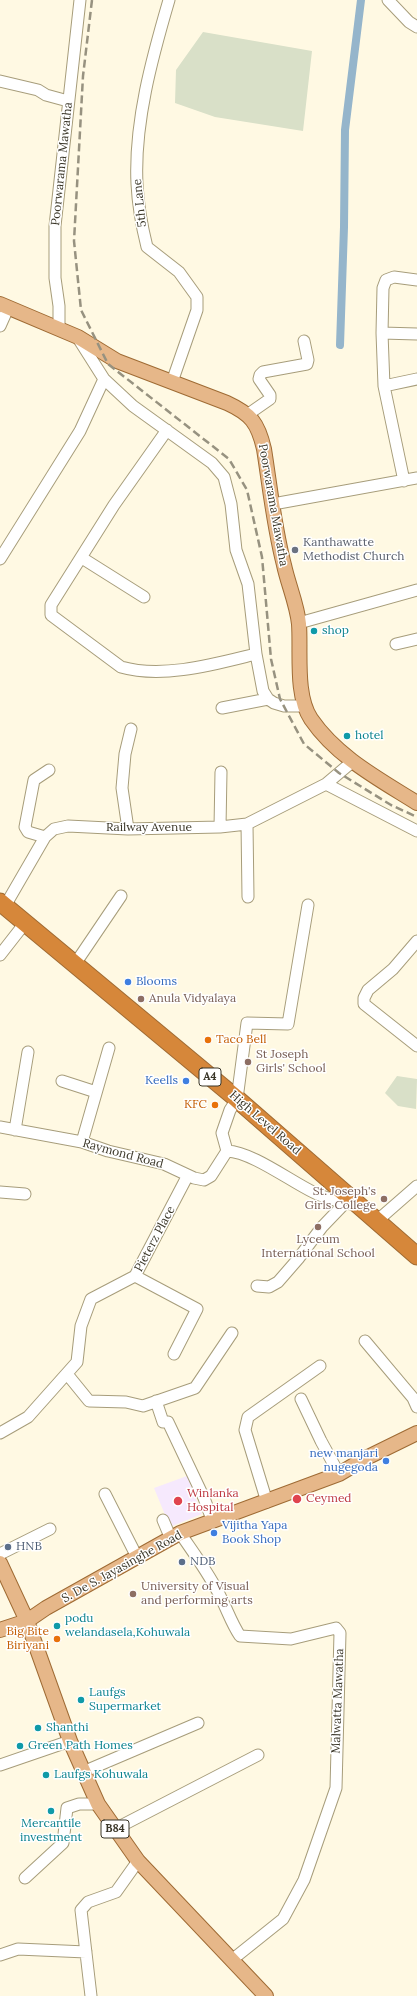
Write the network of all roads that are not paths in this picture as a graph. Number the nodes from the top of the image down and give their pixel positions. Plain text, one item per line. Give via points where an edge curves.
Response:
1 (80, 0) edge
2 (169, 0) edge
3 (388, 0) edge
4 (417, 27) edge
5 (0, 81) edge
6 (68, 100) junction
7 (417, 280) edge
8 (4, 306) edge
9 (0, 326) edge
10 (59, 329) junction
11 (382, 333) junction
12 (417, 334) edge
13 (78, 337) junction
14 (304, 341) dead end
15 (104, 379) junction
16 (417, 379) edge
17 (172, 382) junction
18 (384, 386) junction
19 (247, 415) junction
20 (167, 430) junction
21 (417, 478) edge
22 (404, 481) junction
23 (273, 504) junction
24 (82, 558) junction
25 (0, 559) edge
26 (417, 590) edge
27 (144, 597) dead end
28 (299, 623) junction
29 (417, 639) edge
30 (396, 644) dead end
31 (256, 654) junction
32 (268, 699) junction
33 (305, 706) junction
34 (222, 708) dead end
35 (131, 729) dead end
36 (352, 762) junction
37 (48, 770) dead end
38 (221, 772) dead end
39 (326, 784) junction
40 (417, 803) edge
41 (247, 824) junction
42 (220, 827) junction
43 (128, 829) junction
44 (417, 831) edge
45 (45, 837) junction
46 (121, 896) dead end
47 (248, 897) dead end
48 (2, 904) edge
49 (308, 905) dead end
50 (25, 923) junction
51 (417, 941) edge
52 (0, 955) edge
53 (75, 964) junction
54 (417, 1046) edge
55 (109, 1048) dead end
56 (28, 1052) dead end
57 (62, 1081) dead end
58 (96, 1092) junction
59 (237, 1099) junction
60 (0, 1127) edge
61 (15, 1130) junction
62 (82, 1142) junction
63 (227, 1151) junction
64 (188, 1175) junction
65 (417, 1186) edge
66 (0, 1192) edge
67 (25, 1194) dead end
68 (354, 1204) junction
69 (378, 1220) junction
70 (415, 1252) edge
71 (417, 1268) edge
72 (135, 1276) junction
73 (257, 1286) dead end
74 (232, 1333) dead end
75 (365, 1342) dead end
76 (174, 1354) dead end
77 (320, 1366) dead end
78 (67, 1374) junction
79 (301, 1399) dead end
80 (156, 1401) junction
81 (417, 1407) edge
82 (0, 1433) edge
83 (417, 1433) edge
84 (339, 1474) junction
85 (105, 1494) dead end
86 (267, 1502) junction
87 (164, 1520) dead end
88 (213, 1522) junction
89 (50, 1529) dead end
90 (175, 1536) junction
91 (0, 1554) edge
92 (137, 1557) junction
93 (0, 1563) edge
94 (27, 1621) junction
95 (0, 1630) edge
96 (198, 1724) dead end
97 (70, 1741) junction
98 (258, 1755) dead end
99 (0, 1765) edge
100 (83, 1772) junction
101 (98, 1804) junction
102 (115, 1828) junction
103 (138, 1861) junction
104 (25, 1878) dead end
105 (86, 1952) junction
106 (0, 1955) edge
107 (233, 1959) junction
108 (91, 1996) edge
109 (266, 1996) edge

1 - 6 street, Poorwarama Mawatha
2 - 17 street, 5th Lane via 140,129 137,183 147,248 179,272 197,297 197,310
3 - 4 street
5 - 6 street
6 - 10 street, Poorwarama Mawatha via 55,226 55,278
7 - 11 street via 394,277 386,280 383,288
8 - 9 street
8 - 10 main road, Poorwarama Mawatha
10 - 13 main road, Poorwarama Mawatha
11 - 12 street
11 - 18 street
13 - 15 street
13 - 17 main road, Poorwarama Mawatha via 117,361
14 - 19 street via 307,364 263,372 259,379 270,399
15 - 20 street via 133,406
15 - 25 street via 80,430
16 - 18 street
17 - 19 main road, Poorwarama Mawatha via 227,403
18 - 22 street
19 - 23 main road, Poorwarama Mawatha via 254,421 261,434
20 - 24 street via 114,505
20 - 31 street via 212,463 224,476 231,504 236,550 248,584
21 - 22 street
22 - 23 street
23 - 28 main road, Poorwarama Mawatha via 283,564
24 - 27 street
24 - 31 street via 51,605 51,615 121,667 149,671 203,667
26 - 28 street
28 - 33 main road, Poorwarama Mawatha via 300,675
29 - 30 street
31 - 32 street
32 - 33 street via 284,706
32 - 34 street
33 - 36 main road, Poorwarama Mawatha via 310,718 327,739
35 - 43 street via 125,754 122,788
36 - 39 street, Railway Avenue
36 - 40 main road, Poorwarama Mawatha
37 - 45 street via 34,780 25,827 28,832
38 - 42 street
39 - 41 street, Railway Avenue
39 - 44 street
41 - 42 street, Railway Avenue
41 - 47 street
42 - 43 street, Railway Avenue
43 - 45 street, Railway Avenue via 68,826 54,828
45 - 48 street, Railway Avenue
46 - 53 street
48 - 50 highway, High Level Road / A4
49 - 59 street via 288,1024 246,1024
50 - 52 street
50 - 53 highway, High Level Road / A4
51 - 54 street via 392,969 368,990 364,998 364,1004
53 - 59 highway, High Level Road / A4
55 - 58 street
56 - 61 street
57 - 58 street
58 - 62 street
59 - 63 street via 222,1133
59 - 68 highway, High Level Road / A4
60 - 61 street, Raymond Road
61 - 62 street, Raymond Road
62 - 64 street, Raymond Road via 164,1164
63 - 64 street, Raymond Road via 212,1176 204,1180
63 - 68 street via 247,1156 315,1193
64 - 72 street, Pieterz Place
65 - 69 street
66 - 67 street
68 - 69 highway, High Level Road / A4
68 - 73 street via 322,1228 278,1282 269,1287
69 - 70 highway, High Level Road / A4
70 - 71 highway, A4 via 413,1264
72 - 76 street via 197,1309
72 - 78 street, Pieterz Place via 91,1299 81,1326 77,1362
74 - 80 street via 195,1388
75 - 81 street via 413,1398
77 - 86 street via 248,1417 244,1430
78 - 80 street via 89,1401 126,1402 143,1406
78 - 82 street, Pieterz Place via 28,1417
79 - 84 street via 320,1441
80 - 88 street via 163,1422 168,1422
83 - 84 main road, S. De S. Jayasinghe Road
84 - 86 main road, S. De S. Jayasinghe Road
85 - 92 street
86 - 88 main road, S. De S. Jayasinghe Road
87 - 90 street
88 - 90 main road, S. De S. Jayasinghe Road
89 - 91 street
90 - 92 main road, S. De S. Jayasinghe Road
90 - 107 street, Malwatta Mawatha via 206,1572 240,1636 291,1639 336,1628 340,1633 336,1788 304,1880 282,1919
92 - 94 main road, S. De S. Jayasinghe Road
93 - 94 main road, B84
94 - 95 main road, S. De S. Jayasinghe Road
94 - 97 main road, B84
96 - 100 street
97 - 99 street
97 - 100 main road, B84
98 - 102 street
100 - 101 main road, B84
101 - 102 main road, B84
101 - 104 street via 79,1804 67,1808 63,1843
102 - 103 main road, B84
103 - 105 street via 116,1892 88,1902 81,1910
103 - 107 main road, B84
105 - 106 street via 18,1949
105 - 108 street
107 - 109 main road, B84

